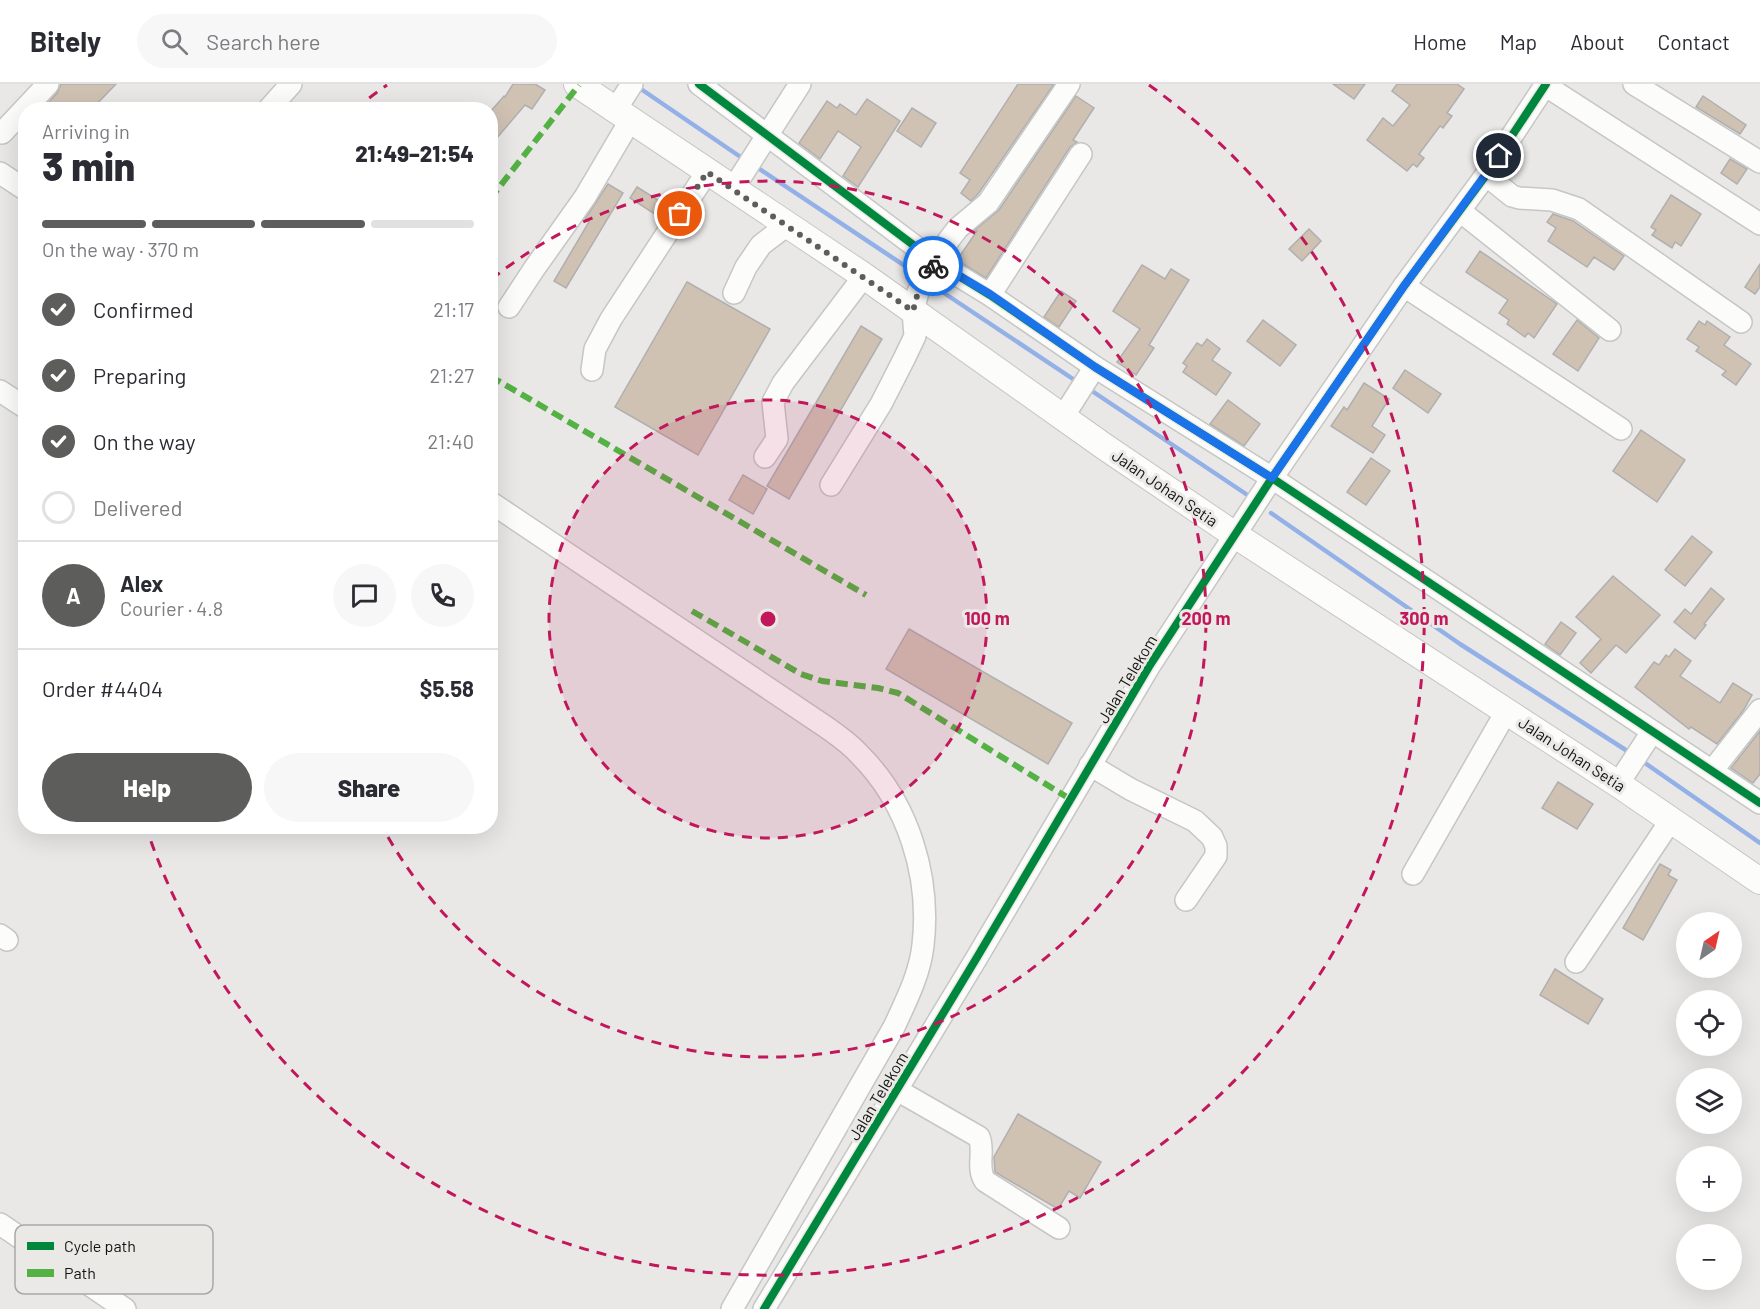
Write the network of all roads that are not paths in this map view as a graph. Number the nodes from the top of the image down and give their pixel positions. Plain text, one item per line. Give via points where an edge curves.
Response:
1 (291, 84) edge
2 (578, 84) edge
3 (700, 84) edge
4 (800, 84) edge
5 (1069, 84) edge
6 (1634, 84) edge
7 (1546, 85) edge
8 (43, 86) edge
9 (627, 101) edge
10 (29, 102) edge
11 (275, 102) edge
12 (18, 114) edge
13 (1, 133) edge
14 (763, 141) junction
15 (1081, 154) dead end
16 (1760, 162) edge
17 (707, 172) junction
18 (0, 173) edge
19 (1486, 175) junction
20 (738, 181) junction
21 (18, 185) edge
22 (1460, 211) junction
23 (1760, 224) edge
24 (786, 226) junction
25 (933, 266) junction
26 (864, 276) junction
27 (1404, 286) junction
28 (734, 293) dead end
29 (990, 294) junction
30 (916, 301) junction
31 (509, 307) dead end
32 (1741, 321) dead end
33 (1610, 330) dead end
34 (592, 370) dead end
35 (1089, 376) dead end
36 (0, 391) edge
37 (18, 403) edge
38 (1066, 412) junction
39 (1621, 429) dead end
40 (765, 457) dead end
41 (1272, 478) junction
42 (831, 485) dead end
43 (498, 507) edge
44 (1236, 535) junction
45 (1760, 710) edge
46 (1506, 712) junction
47 (1648, 738) junction
48 (1090, 765) junction
49 (1712, 771) junction
50 (1622, 777) junction
51 (1760, 803) edge
52 (1671, 820) junction
53 (1413, 874) dead end
54 (1760, 881) edge
55 (1186, 900) dead end
56 (1576, 962) dead end
57 (897, 1090) junction
58 (0, 1224) edge
59 (1059, 1228) dead end
60 (15, 1234) edge
61 (103, 1294) edge
62 (125, 1309) edge
63 (732, 1309) edge
64 (764, 1309) edge

1 - 11 street
2 - 9 main road, Jalan Johan Setia
3 - 14 street
4 - 14 street
5 - 25 street via 988,203 958,228
6 - 16 street
7 - 19 street, Jalan Telekom
7 - 23 street
8 - 10 street
9 - 17 main road, Jalan Johan Setia
9 - 31 street via 585,197
12 - 13 street
14 - 20 street
14 - 25 street
15 - 29 street
17 - 20 main road, Jalan Johan Setia
17 - 34 street via 611,319 595,349
18 - 21 street
19 - 22 street, Jalan Telekom
19 - 32 street via 1512,196 1552,200 1579,208
20 - 24 main road, Jalan Johan Setia
22 - 27 street, Jalan Telekom
22 - 33 street
24 - 26 main road, Jalan Johan Setia
24 - 28 street via 761,245
25 - 29 street
25 - 30 street
26 - 30 main road, Jalan Johan Setia
26 - 40 street via 783,383 773,402 777,439
27 - 39 street
27 - 41 street, Jalan Telekom
29 - 41 street via 1095,367
30 - 38 main road, Jalan Johan Setia
30 - 42 street via 915,336
35 - 38 street
36 - 37 street
38 - 44 main road, Jalan Johan Setia
41 - 44 street, Jalan Telekom
41 - 47 street via 1627,714
43 - 63 street via 826,727 858,753 881,780 905,820 918,859 924,898 923,947 911,990 894,1027
44 - 46 main road, Jalan Johan Setia
44 - 48 street, Jalan Telekom
45 - 49 street
46 - 50 main road, Jalan Johan Setia
46 - 53 street
47 - 49 street
47 - 50 street
48 - 55 street via 1195,821 1212,837 1216,856
48 - 57 street, Jalan Telekom
49 - 51 street
50 - 52 main road, Jalan Johan Setia
52 - 54 main road, Jalan Johan Setia
52 - 56 street
57 - 59 street via 979,1137 980,1168 985,1181
57 - 64 street, Jalan Telekom
58 - 60 street
61 - 62 street

